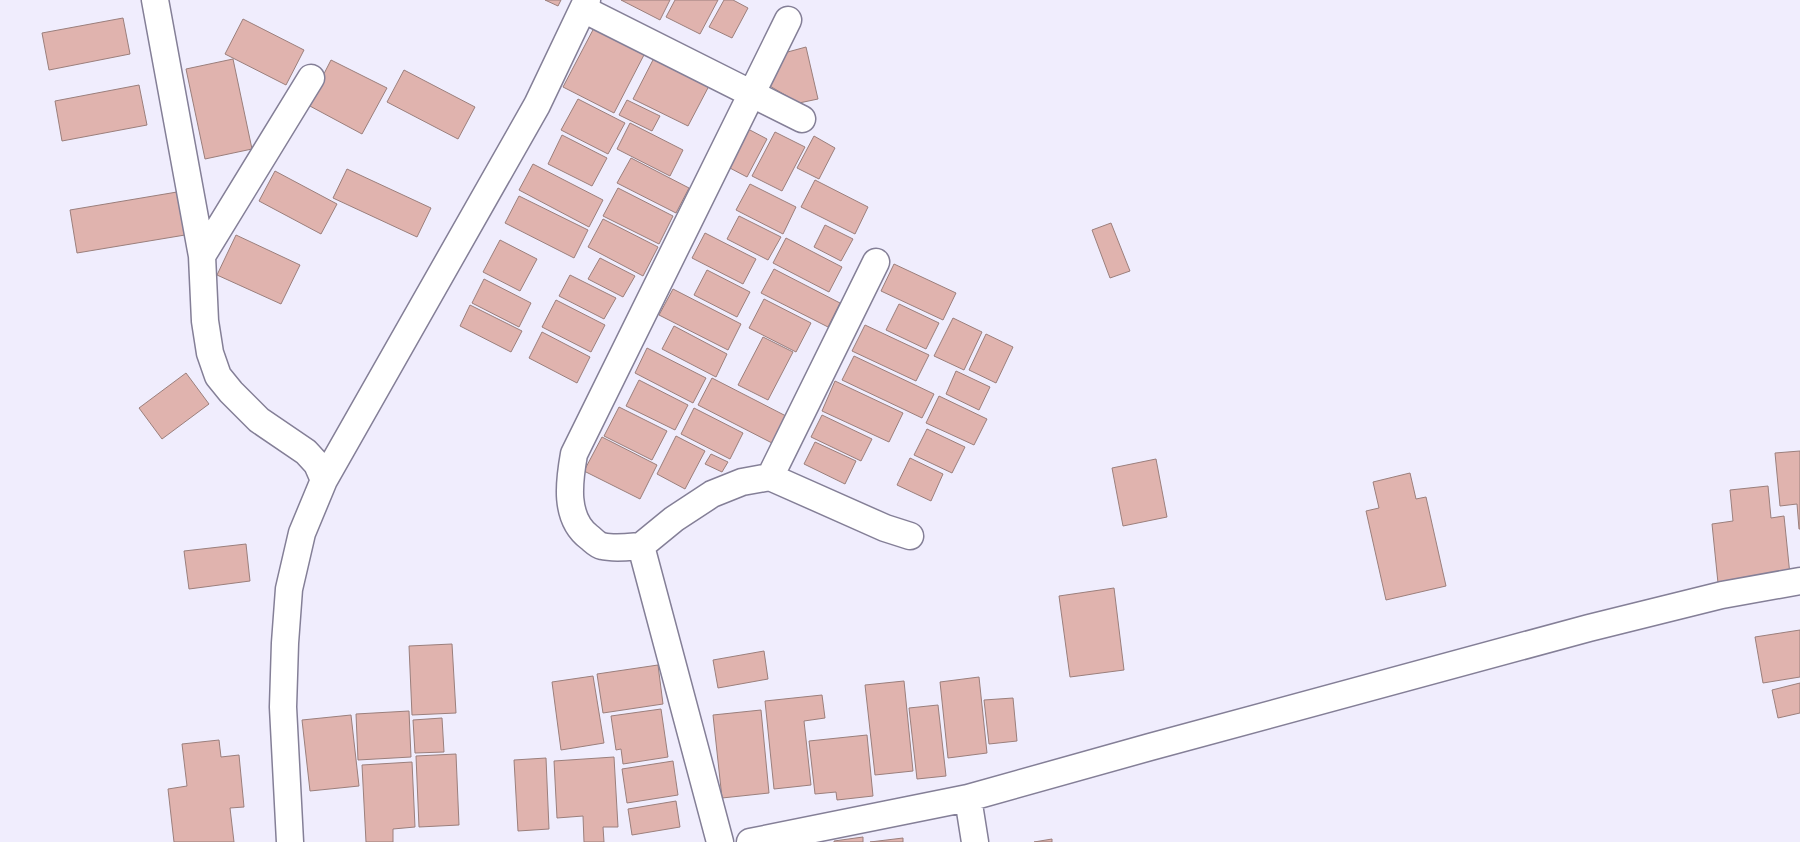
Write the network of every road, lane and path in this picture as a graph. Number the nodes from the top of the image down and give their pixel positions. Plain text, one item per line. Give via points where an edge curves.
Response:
1 (155, 0) edge
2 (585, 4) edge
3 (788, 20) dead end
4 (311, 78) dead end
5 (751, 93) junction
6 (802, 118) dead end
7 (202, 256) junction
8 (876, 262) dead end
9 (770, 477) junction
10 (324, 480) junction
11 (910, 536) dead end
12 (640, 546) junction
13 (1800, 581) edge
14 (968, 798) junction
15 (290, 842) edge
16 (720, 842) edge
17 (750, 842) edge
18 (976, 842) edge

1 - 7 street
2 - 5 street
2 - 10 street via 537,105
3 - 5 street
4 - 7 street
5 - 6 street
5 - 12 street via 574,454 569,482 572,510 583,532 600,546
7 - 10 street via 205,322 218,376 260,420 306,452 317,464
8 - 9 street
9 - 11 street
9 - 12 street via 742,482 712,494
10 - 15 street via 302,533 289,589 284,707
12 - 16 street
13 - 14 street via 1722,595 1588,628
14 - 17 street
14 - 18 street

